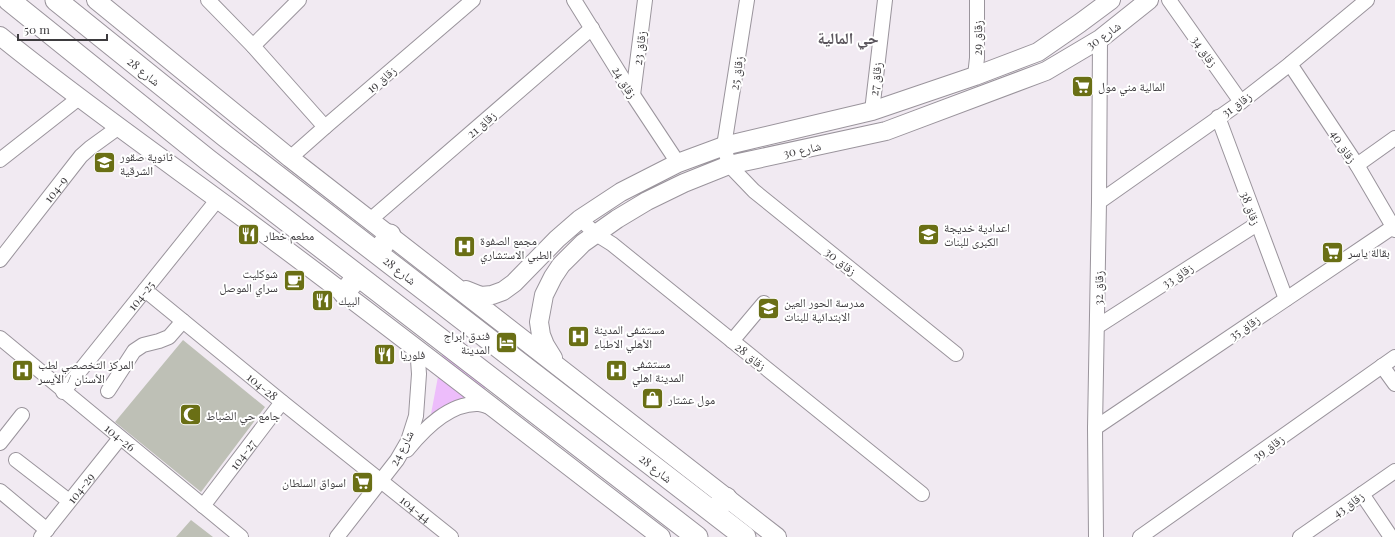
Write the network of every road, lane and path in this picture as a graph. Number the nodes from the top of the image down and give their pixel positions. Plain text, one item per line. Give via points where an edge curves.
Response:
1 (8, 0) edge
2 (56, 0) edge
3 (96, 0) edge
4 (208, 0) edge
5 (299, 0) edge
6 (473, 0) edge
7 (574, 0) edge
8 (645, 0) edge
9 (747, 0) edge
10 (885, 0) edge
11 (978, 0) edge
12 (1112, 0) edge
13 (1149, 0) edge
14 (1169, 0) edge
15 (1367, 0) edge
16 (592, 28) junction
17 (0, 36) edge
18 (1100, 39) junction
19 (253, 46) junction
20 (1290, 64) junction
21 (975, 76) junction
22 (633, 95) junction
23 (79, 98) junction
24 (1241, 102) junction
25 (872, 111) junction
26 (1218, 117) junction
27 (119, 127) junction
28 (325, 127) junction
29 (225, 136) junction
30 (1395, 138) edge
31 (724, 146) junction
32 (290, 158) junction
33 (0, 160) edge
34 (208, 160) junction
35 (678, 163) junction
36 (729, 165) junction
37 (1357, 165) junction
38 (218, 199) junction
39 (1099, 202) junction
40 (580, 219) junction
41 (370, 220) junction
42 (1257, 224) junction
43 (1394, 229) edge
44 (596, 234) junction
45 (390, 235) junction
46 (377, 253) junction
47 (0, 260) edge
48 (440, 274) junction
49 (358, 276) junction
50 (145, 290) junction
51 (344, 293) junction
52 (1286, 299) junction
53 (764, 303) dead end
54 (183, 321) junction
55 (1098, 326) junction
56 (0, 338) edge
57 (732, 341) junction
58 (410, 342) junction
59 (956, 354) dead end
60 (1395, 357) edge
61 (558, 366) junction
62 (1382, 366) junction
63 (1395, 384) edge
64 (108, 391) dead end
65 (63, 392) junction
66 (282, 402) junction
67 (493, 408) junction
68 (22, 415) dead end
69 (1095, 428) junction
70 (120, 438) junction
71 (0, 442) edge
72 (16, 460) dead end
73 (397, 460) junction
74 (1395, 471) edge
75 (381, 481) junction
76 (0, 491) edge
77 (922, 494) dead end
78 (1362, 494) junction
79 (69, 501) junction
80 (719, 505) junction
81 (202, 506) junction
82 (44, 533) edge
83 (694, 536) edge
84 (241, 537) edge
85 (337, 537) edge
86 (451, 537) edge
87 (661, 537) edge
88 (745, 537) edge
89 (777, 537) edge
90 (1096, 537) edge
91 (1140, 537) edge
92 (1300, 537) edge
93 (1391, 537) edge

1 - 34 highway
2 - 29 highway, شارع 28
3 - 32 main road
4 - 19 street
5 - 19 street
6 - 28 street, زقاق 19
7 - 16 street, زقاق 24
8 - 22 street, زقاق 23
9 - 31 street, زقاق 25
10 - 25 street, زقاق 27
11 - 21 street, زقاق 29
12 - 21 main road, شارع 30 via 1038,52
13 - 18 main road, شارع 30
14 - 24 street, زقاق 34
15 - 20 street, زقاق 31
16 - 22 street, زقاق 24
16 - 41 street, زقاق 21
17 - 23 main road
18 - 36 main road, شارع 30 via 1046,71 886,131
18 - 39 street, زقاق 32
19 - 28 street
20 - 24 street, زقاق 31
20 - 37 street, زقاق 40
21 - 25 main road, شارع 30
22 - 35 street, زقاق 24
23 - 27 main road
23 - 33 street
24 - 26 street, زقاق 31
25 - 31 main road, شارع 30
26 - 39 street, زقاق 31
26 - 42 street, زقاق 38
27 - 38 main road
27 - 47 street, 104-9 via 80,156
28 - 32 street, زقاق 19
29 - 34 highway
29 - 46 highway, شارع 28
30 - 37 street
31 - 35 main road, شارع 30
31 - 36 street
32 - 41 main road
34 - 49 highway
35 - 40 main road, شارع 30 via 621,192
36 - 44 main road, شارع 30 via 647,201
36 - 59 street, زقاق 30 via 754,192
37 - 43 street, زقاق 40
38 - 50 street, 104-25
38 - 51 main road
39 - 55 street, زقاق 32
40 - 44 street, زقاق 28
40 - 48 main road, شارع 30 via 503,291 492,295 472,294
41 - 45 main road
42 - 52 street, زقاق 38
42 - 55 street, زقاق 33
43 - 52 street, زقاق 35
44 - 57 street, زقاق 28 via 612,244
44 - 61 main road, شارع 30 via 561,265 544,295 539,322 541,335 544,346
45 - 46 highway
45 - 48 main road
46 - 80 highway, شارع 28
48 - 61 main road
49 - 51 highway
49 - 83 highway
50 - 54 street, 104-28
50 - 65 street, 104-25
51 - 58 main road
52 - 69 street, زقاق 35
53 - 57 street
54 - 64 street via 169,337 134,351
54 - 66 street, 104-28
55 - 69 street, زقاق 32
56 - 65 street, 104-26
57 - 77 street, زقاق 28
58 - 67 main road
58 - 73 street, شارع 24 via 418,360 416,416 408,441
60 - 62 street, زقاق 39
61 - 80 main road
62 - 63 street
62 - 91 street, زقاق 39
65 - 70 street, 104-26
66 - 75 street, 104-28
66 - 81 street, 104-27
67 - 73 street via 478,404 466,405 449,412 431,424
67 - 87 main road
68 - 71 street
69 - 90 street, زقاق 32
70 - 79 street, 104-29
70 - 81 street, 104-26
72 - 79 street
73 - 75 street, شارع 24
74 - 78 street, زقاق 43
75 - 85 street, شارع 24
75 - 86 street, 104-44
76 - 82 street
78 - 92 street, زقاق 43
78 - 93 street
79 - 82 street, 104-29
80 - 88 highway, شارع 28
80 - 89 main road
81 - 84 street, 104-26

